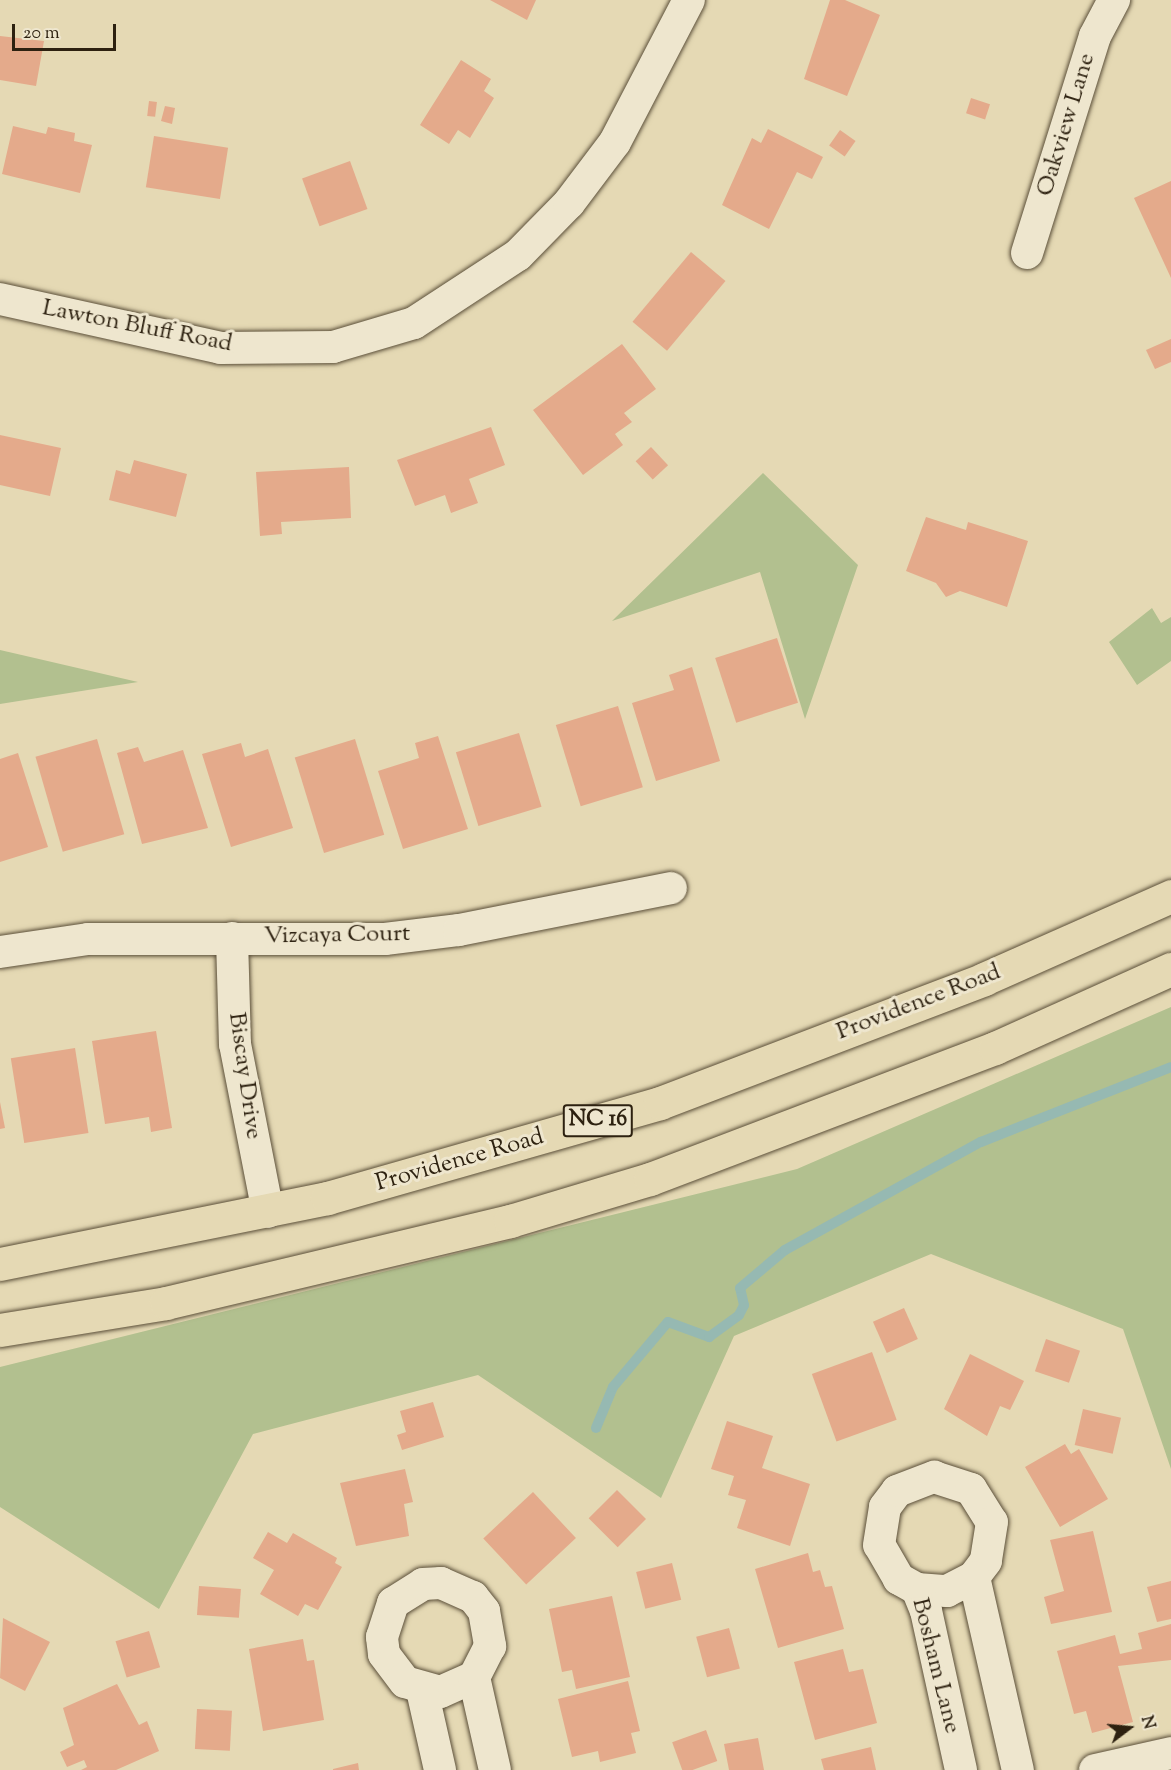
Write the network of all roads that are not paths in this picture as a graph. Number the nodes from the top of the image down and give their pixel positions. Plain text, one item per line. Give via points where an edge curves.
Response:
1 (689, 0) edge
2 (1114, 0) edge
3 (1027, 253) dead end
4 (0, 299) edge
5 (671, 888) dead end
6 (1171, 896) edge
7 (232, 938) junction
8 (0, 952) edge
9 (1171, 969) edge
10 (268, 1212) junction
11 (0, 1264) edge
12 (0, 1330) edge
13 (974, 1577) junction
14 (917, 1589) junction
15 (474, 1677) junction
16 (422, 1690) junction
17 (1171, 1753) edge
18 (440, 1770) edge
19 (495, 1770) edge
20 (961, 1770) edge
21 (1018, 1770) edge
22 (1095, 1770) edge

1 - 4 street, Lawton Bluff Road via 615,142 569,203 518,255 414,323 333,346 221,348
2 - 3 street, Oakview Lane via 1095,36
5 - 7 street, Vizcaya Court via 396,938
6 - 10 main road, Providence Road / NC 16 via 984,979 660,1103
7 - 8 street, Vizcaya Court via 88,939
7 - 10 street, Biscay Drive via 235,1044
9 - 12 main road via 995,1048 639,1182 510,1221 166,1303
10 - 11 main road, Providence Road / NC 16
13 - 14 street via 947,1591
13 - 14 street, Bosham Lane via 992,1542 984,1503 953,1480 925,1478 897,1491 878,1526 886,1564
13 - 21 street
14 - 20 street, Bosham Lane
15 - 16 street via 440,1692
15 - 16 street via 490,1646 484,1611 458,1588 423,1584 393,1603 382,1636 392,1670
15 - 19 street
16 - 18 street
17 - 22 street

